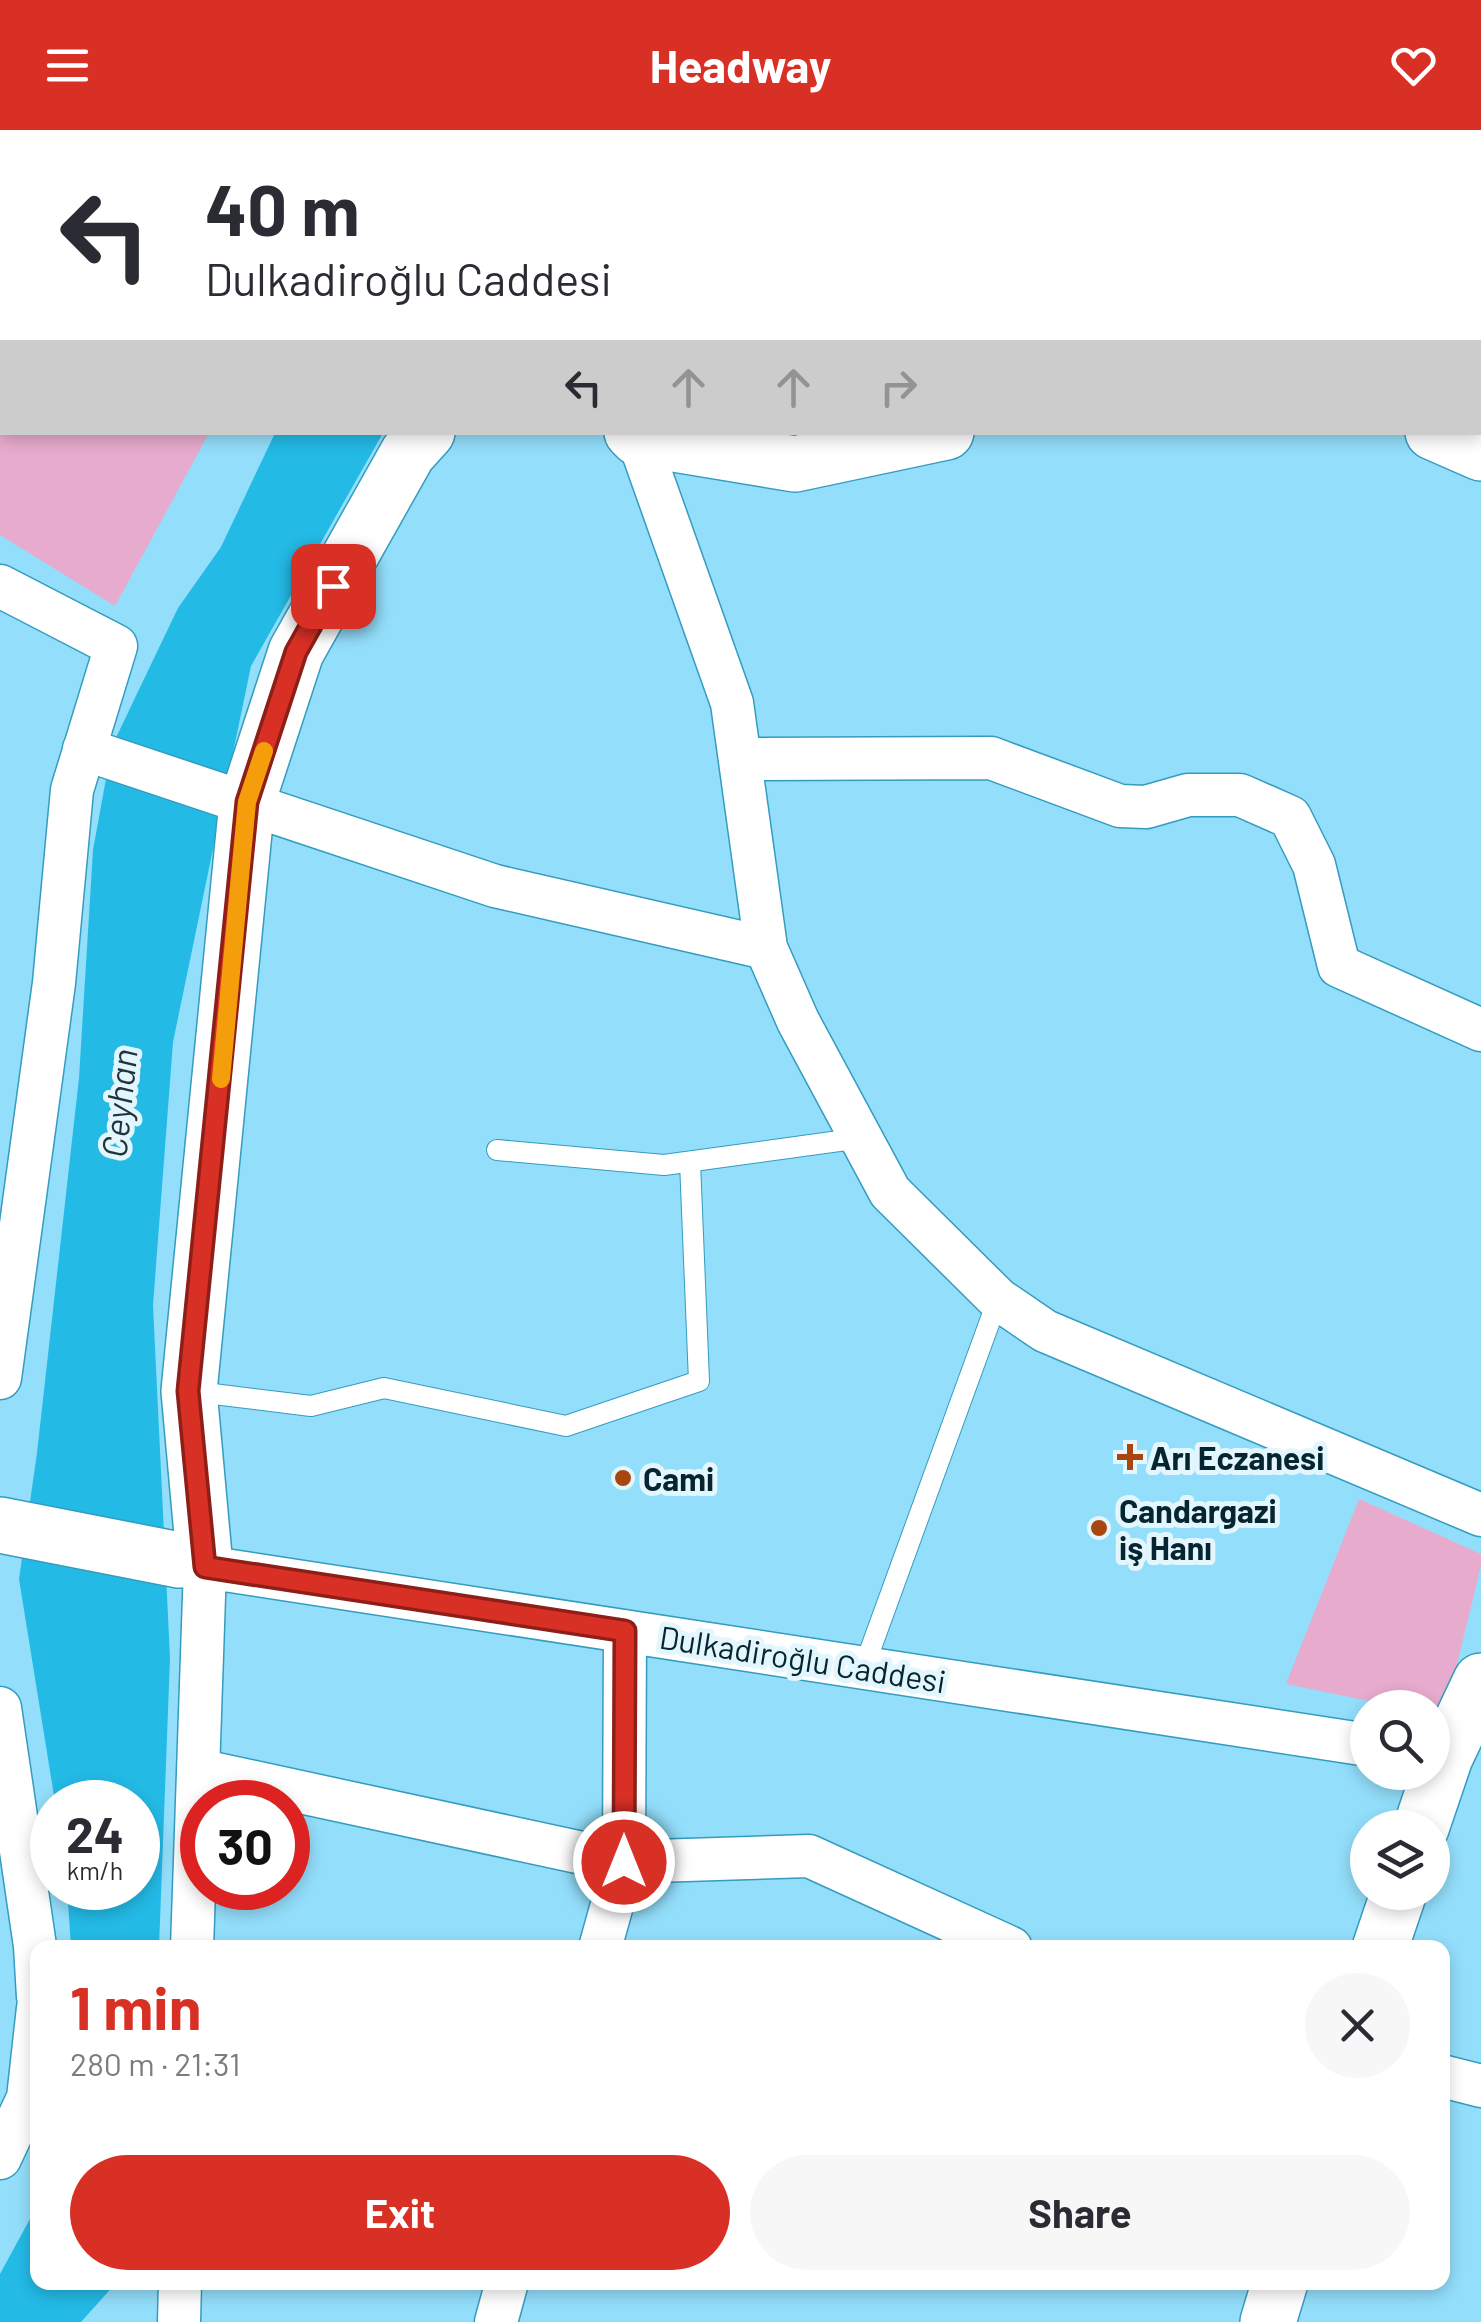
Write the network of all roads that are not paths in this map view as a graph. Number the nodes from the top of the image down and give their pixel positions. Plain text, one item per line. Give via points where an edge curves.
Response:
1 (424, 435) edge
2 (635, 435) edge
3 (932, 435) edge
4 (1440, 435) edge
5 (1481, 453) edge
6 (0, 586) edge
7 (84, 749) junction
8 (740, 759) junction
9 (247, 802) junction
10 (766, 948) junction
11 (1481, 1030) edge
12 (16, 1135) edge
13 (860, 1138) junction
14 (497, 1150) dead end
15 (690, 1162) junction
16 (998, 1299) junction
17 (0, 1378) edge
18 (188, 1391) junction
19 (1481, 1515) edge
20 (0, 1525) edge
21 (192, 1563) junction
22 (625, 1631) junction
23 (864, 1668) junction
24 (1481, 1681) edge
25 (0, 1708) edge
26 (1350, 1742) edge
27 (1453, 1760) edge
28 (198, 1770) junction
29 (1429, 1810) edge
30 (624, 1862) junction
31 (1393, 1910) edge
32 (33, 1940) edge
33 (192, 1940) edge
34 (602, 1940) edge
35 (993, 1940) edge
36 (1383, 1940) edge
37 (0, 1955) edge
38 (30, 1962) edge
39 (1450, 2078) edge
40 (30, 2080) edge
41 (1481, 2086) edge
42 (0, 2158) edge
43 (180, 2290) edge
44 (505, 2290) edge
45 (179, 2322) edge
46 (496, 2322) edge

1 - 9 street via 296,652
2 - 3 street via 795,464
2 - 8 street via 732,703
4 - 5 street
6 - 7 street via 116,646
7 - 9 street
7 - 12 street via 72,790 54,983
8 - 10 street
8 - 11 street via 991,758 1120,806 1146,808 1188,795 1240,795 1290,817 1314,865 1339,966
9 - 10 street via 495,886
9 - 18 street
10 - 13 street
12 - 17 street
13 - 15 lane
13 - 16 street via 890,1192
14 - 15 lane
15 - 18 lane via 699,1380 566,1426 384,1388 311,1406
16 - 19 street via 1045,1331
16 - 23 lane
18 - 21 street
20 - 21 street
21 - 22 street, Dulkadiroğlu Caddesi
21 - 28 street
22 - 23 street, Dulkadiroğlu Caddesi
22 - 30 street
23 - 26 street, Dulkadiroğlu Caddesi
24 - 27 street
25 - 32 street
27 - 29 street
28 - 30 street
28 - 33 street
30 - 34 street
30 - 35 street via 808,1856
31 - 36 street
37 - 38 street
39 - 41 street
40 - 42 street
43 - 45 street
44 - 46 street

